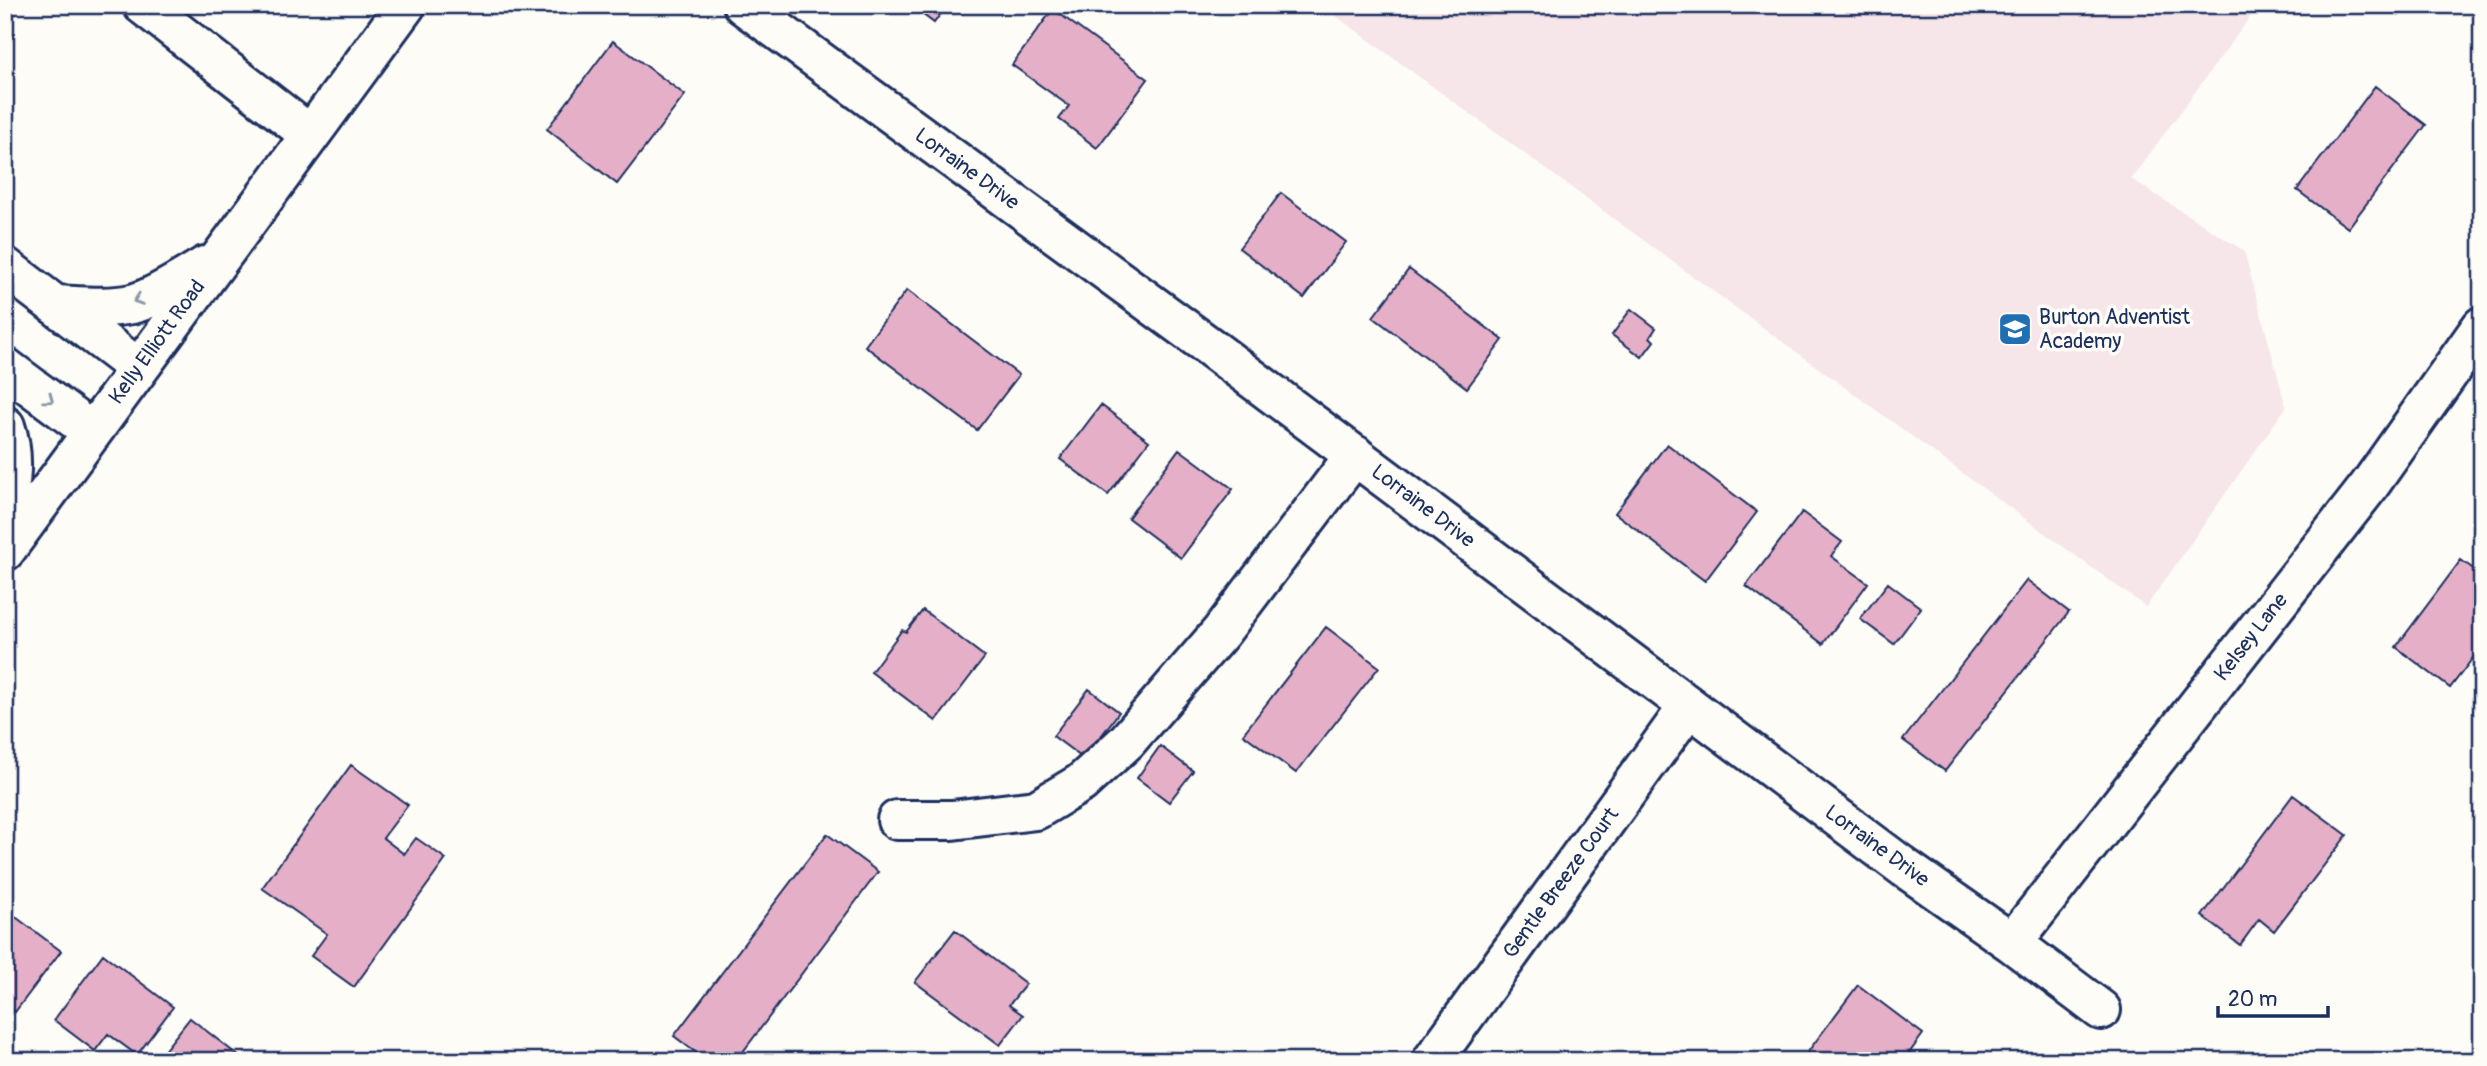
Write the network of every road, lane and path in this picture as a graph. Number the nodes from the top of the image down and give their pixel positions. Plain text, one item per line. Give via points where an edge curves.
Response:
1 (143, 5) edge
2 (406, 5) edge
3 (743, 5) edge
4 (309, 134) junction
5 (219, 257) junction
6 (5, 267) edge
7 (55, 305) junction
8 (2482, 326) edge
9 (5, 367) edge
10 (138, 368) junction
11 (5, 426) edge
12 (92, 432) junction
13 (1355, 455) junction
14 (5, 513) edge
15 (5, 551) edge
16 (1689, 706) junction
17 (897, 820) dead end
18 (2012, 943) junction
19 (2101, 1010) dead end
20 (1432, 1061) edge

1 - 4 street
2 - 4 street, Kelly Elliott Road
3 - 13 street, Lorraine Drive
4 - 5 street, Kelly Elliott Road
5 -> 7 street via 182,281 133,303
5 - 10 street, Kelly Elliott Road
6 - 7 street
7 - 10 street
8 - 18 street, Kelsey Lane via 2369,486
9 -> 12 street
10 - 12 street, Kelly Elliott Road
11 - 14 street via 12,479
12 - 15 street, Kelly Elliott Road
13 - 16 street, Lorraine Drive
13 - 17 street via 1221,632 1126,742 1080,783 1036,810 951,820
16 - 18 street, Lorraine Drive
16 - 20 street, Gentle Breeze Court
18 - 19 street, Lorraine Drive

